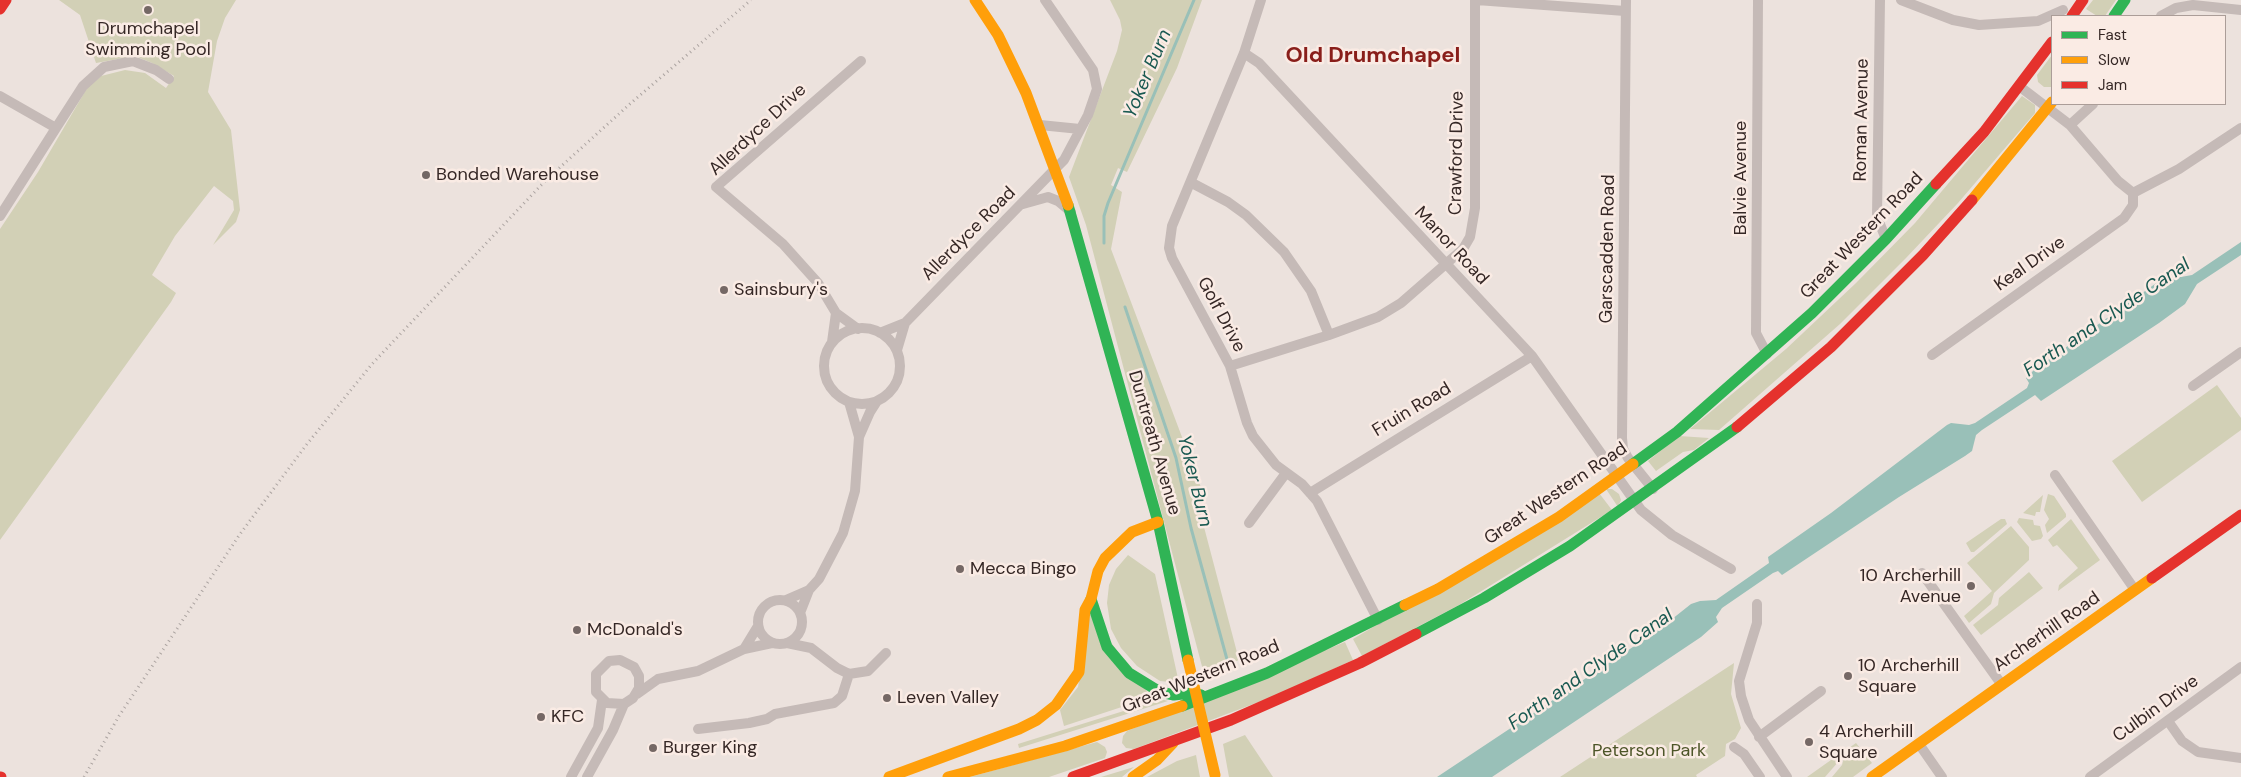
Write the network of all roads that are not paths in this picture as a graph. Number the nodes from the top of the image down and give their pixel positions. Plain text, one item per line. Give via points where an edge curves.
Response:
1 (6, 0) edge
2 (975, 0) edge
3 (1046, 0) edge
4 (1261, 0) edge
5 (1476, 0) edge
6 (1626, 0) edge
7 (1758, 0) edge
8 (1880, 0) edge
9 (1901, 0) edge
10 (2058, 0) edge
11 (2083, 0) edge
12 (2125, 0) edge
13 (0, 9) edge
14 (2241, 10) edge
15 (1626, 12) junction
16 (2067, 14) edge
17 (2115, 15) edge
18 (2163, 15) edge
19 (2051, 18) edge
20 (2051, 43) edge
21 (1244, 53) junction
22 (861, 61) dead end
23 (168, 79) dead end
24 (2019, 86) junction
25 (0, 96) edge
26 (2050, 105) edge
27 (2092, 105) edge
28 (1040, 124) junction
29 (2070, 125) junction
30 (56, 128) junction
31 (2241, 128) edge
32 (1080, 130) junction
33 (1056, 168) junction
34 (1192, 183) junction
35 (2133, 193) junction
36 (1021, 204) junction
37 (1072, 212) junction
38 (0, 216) edge
39 (1886, 239) junction
40 (1446, 266) junction
41 (836, 313) junction
42 (905, 323) junction
43 (858, 329) junction
44 (880, 333) junction
45 (1329, 335) junction
46 (832, 344) junction
47 (897, 350) junction
48 (2241, 352) edge
49 (1767, 354) junction
50 (1932, 355) dead end
51 (1532, 356) junction
52 (1230, 366) junction
53 (2193, 386) dead end
54 (877, 401) junction
55 (849, 402) junction
56 (860, 437) junction
57 (1634, 463) junction
58 (1286, 473) junction
59 (2055, 475) dead end
60 (1618, 476) junction
61 (1653, 488) junction
62 (1310, 493) junction
63 (1635, 501) junction
64 (2241, 515) edge
65 (1158, 522) junction
66 (1249, 523) dead end
67 (1732, 569) dead end
68 (1922, 573) dead end
69 (809, 590) junction
70 (2136, 590) junction
71 (1091, 599) junction
72 (786, 600) junction
73 (1757, 604) dead end
74 (800, 613) junction
75 (1378, 620) junction
76 (758, 626) junction
77 (801, 626) junction
78 (772, 643) junction
79 (786, 643) junction
80 (811, 648) junction
81 (744, 649) junction
82 (886, 653) dead end
83 (2241, 668) edge
84 (636, 671) junction
85 (849, 674) junction
86 (658, 679) junction
87 (2002, 685) junction
88 (1821, 691) dead end
89 (637, 694) junction
90 (1205, 697) junction
91 (602, 700) junction
92 (624, 704) junction
93 (2168, 721) junction
94 (698, 729) dead end
95 (1760, 737) junction
96 (1175, 741) junction
97 (1919, 744) junction
98 (1734, 746) dead end
99 (2241, 758) edge
100 (1215, 776) edge
101 (571, 777) edge
102 (587, 777) edge
103 (889, 777) edge
104 (948, 777) edge
105 (1073, 777) edge
106 (1133, 777) edge
107 (1760, 777) edge
108 (1787, 777) edge
109 (1872, 777) edge
110 (1942, 777) edge
111 (2090, 777) edge

1 - 13 main road
2 - 28 main road, Duntreath Avenue via 998,35
3 - 32 street, Allerdyce Road via 1088,61 1096,79 1096,95
4 - 21 street, Golf Drive
5 - 15 street
5 - 40 street, Crawford Drive via 1475,208 1470,237 1463,250
6 - 15 street, Garscadden Road
7 - 49 street, Balvie Avenue via 1756,333
8 - 39 street, Roman Avenue via 1877,217
9 - 19 street via 1953,20 1978,25
10 - 16 street
11 - 16 main road
12 - 17 main road
14 - 18 street via 2193,5 2176,8
15 - 57 street, Garscadden Road via 1622,438 1626,453
20 - 24 main road, Great Western Road
21 - 34 street, Golf Drive
21 - 40 street, Manor Road via 1260,63
22 - 41 street, Allerdyce Drive via 716,187 783,244 818,283
23 - 30 street via 156,70 133,61 104,67 83,86
24 - 26 street
24 - 39 main road, Great Western Road via 1984,132
25 - 30 street
26 - 29 street
26 - 61 main road via 1997,172 1924,255 1831,347 1723,439
27 - 29 street
28 - 32 street
28 - 33 main road, Duntreath Avenue
29 - 35 street via 2118,181
30 - 38 street
31 - 35 street via 2179,169
32 - 33 street, Allerdyce Road
33 - 36 street, Allerdyce Road
33 - 37 main road, Duntreath Avenue
34 - 45 street via 1228,202 1274,241 1301,273
34 - 52 street, Golf Drive via 1172,226 1169,248
35 - 50 street, Keal Drive via 2133,205 2124,218
36 - 37 street via 1048,198
36 - 42 street, Allerdyce Road
37 - 65 main road, Duntreath Avenue
39 - 49 main road, Great Western Road
40 - 45 street, Crawford Drive via 1390,310
40 - 51 street, Manor Road
41 - 43 street, Allerdyce Drive
41 - 46 street
42 - 44 street, Allerdyce Road
42 - 47 street, Allerdyce Road
43 - 44 street
43 - 46 street via 846,332
44 - 47 street
45 - 52 street, Crawford Drive
46 - 55 street, Allerdyce Road via 825,358 825,373 836,394
47 - 54 street, Allerdyce Road via 900,368 896,384
48 - 53 street
49 - 57 main road, Great Western Road via 1705,410
51 - 60 street, Manor Road
51 - 62 street, Fruin Road
52 - 58 street, Golf Drive via 1250,430
54 - 55 street via 866,404
54 - 56 street, Allerdyce Road
55 - 56 street, Allerdyce Road
56 - 69 street, Allerdyce Road via 855,491 847,521 835,550
57 - 60 main road, Great Western Road
57 - 61 street, Garscadden Road
58 - 62 street, Golf Drive
58 - 66 street
59 - 70 street
60 - 63 street, Manor Road
60 - 75 main road, Great Western Road via 1516,544 1438,590
61 - 63 main road
62 - 75 street, Golf Drive via 1325,513
63 - 67 street, Manor Road via 1672,535
63 - 96 main road via 1530,571 1414,636 1318,683
64 - 70 main road, Archerhill Road
65 - 71 main road via 1132,532 1113,548 1098,571
65 - 100 main road, Duntreath Avenue, bridge
68 - 87 street
69 - 72 street
69 - 74 street, Allerdyce Road
70 - 87 main road, Archerhill Road
71 - 90 main road via 1107,647 1129,673 1160,692 1174,695 1191,692
71 - 103 main road via 1085,610 1079,672 1056,705 1037,720 1019,728
72 - 74 street
72 - 76 street via 765,605 759,615
73 - 95 street via 1757,622 1739,681 1745,712
74 - 77 street, Allerdyce Road
75 - 90 main road, Great Western Road
76 - 78 street
76 - 81 street
77 - 79 street via 796,636
77 - 80 street
78 - 79 street
78 - 81 street
79 - 80 street
80 - 85 street
81 - 86 street via 698,671
82 - 85 street via 868,671
83 - 93 street, Culbin Drive
84 - 86 street
84 - 89 street via 640,682
84 - 91 street via 620,660 604,664 594,680 596,692
85 - 94 street via 842,696 834,703 775,714 758,721
86 - 89 street
87 - 97 main road, Archerhill Road
88 - 95 street
89 - 92 street
90 - 104 main road, Great Western Road via 1065,746
91 - 92 street via 612,705
91 - 101 street via 598,728
92 - 102 street
93 - 99 street via 2182,741 2198,752
93 - 111 street, Culbin Drive
95 - 108 street
96 - 105 main road
96 - 106 main road via 1157,760
97 - 109 main road, Archerhill Road
97 - 110 street
98 - 107 street via 1744,754

